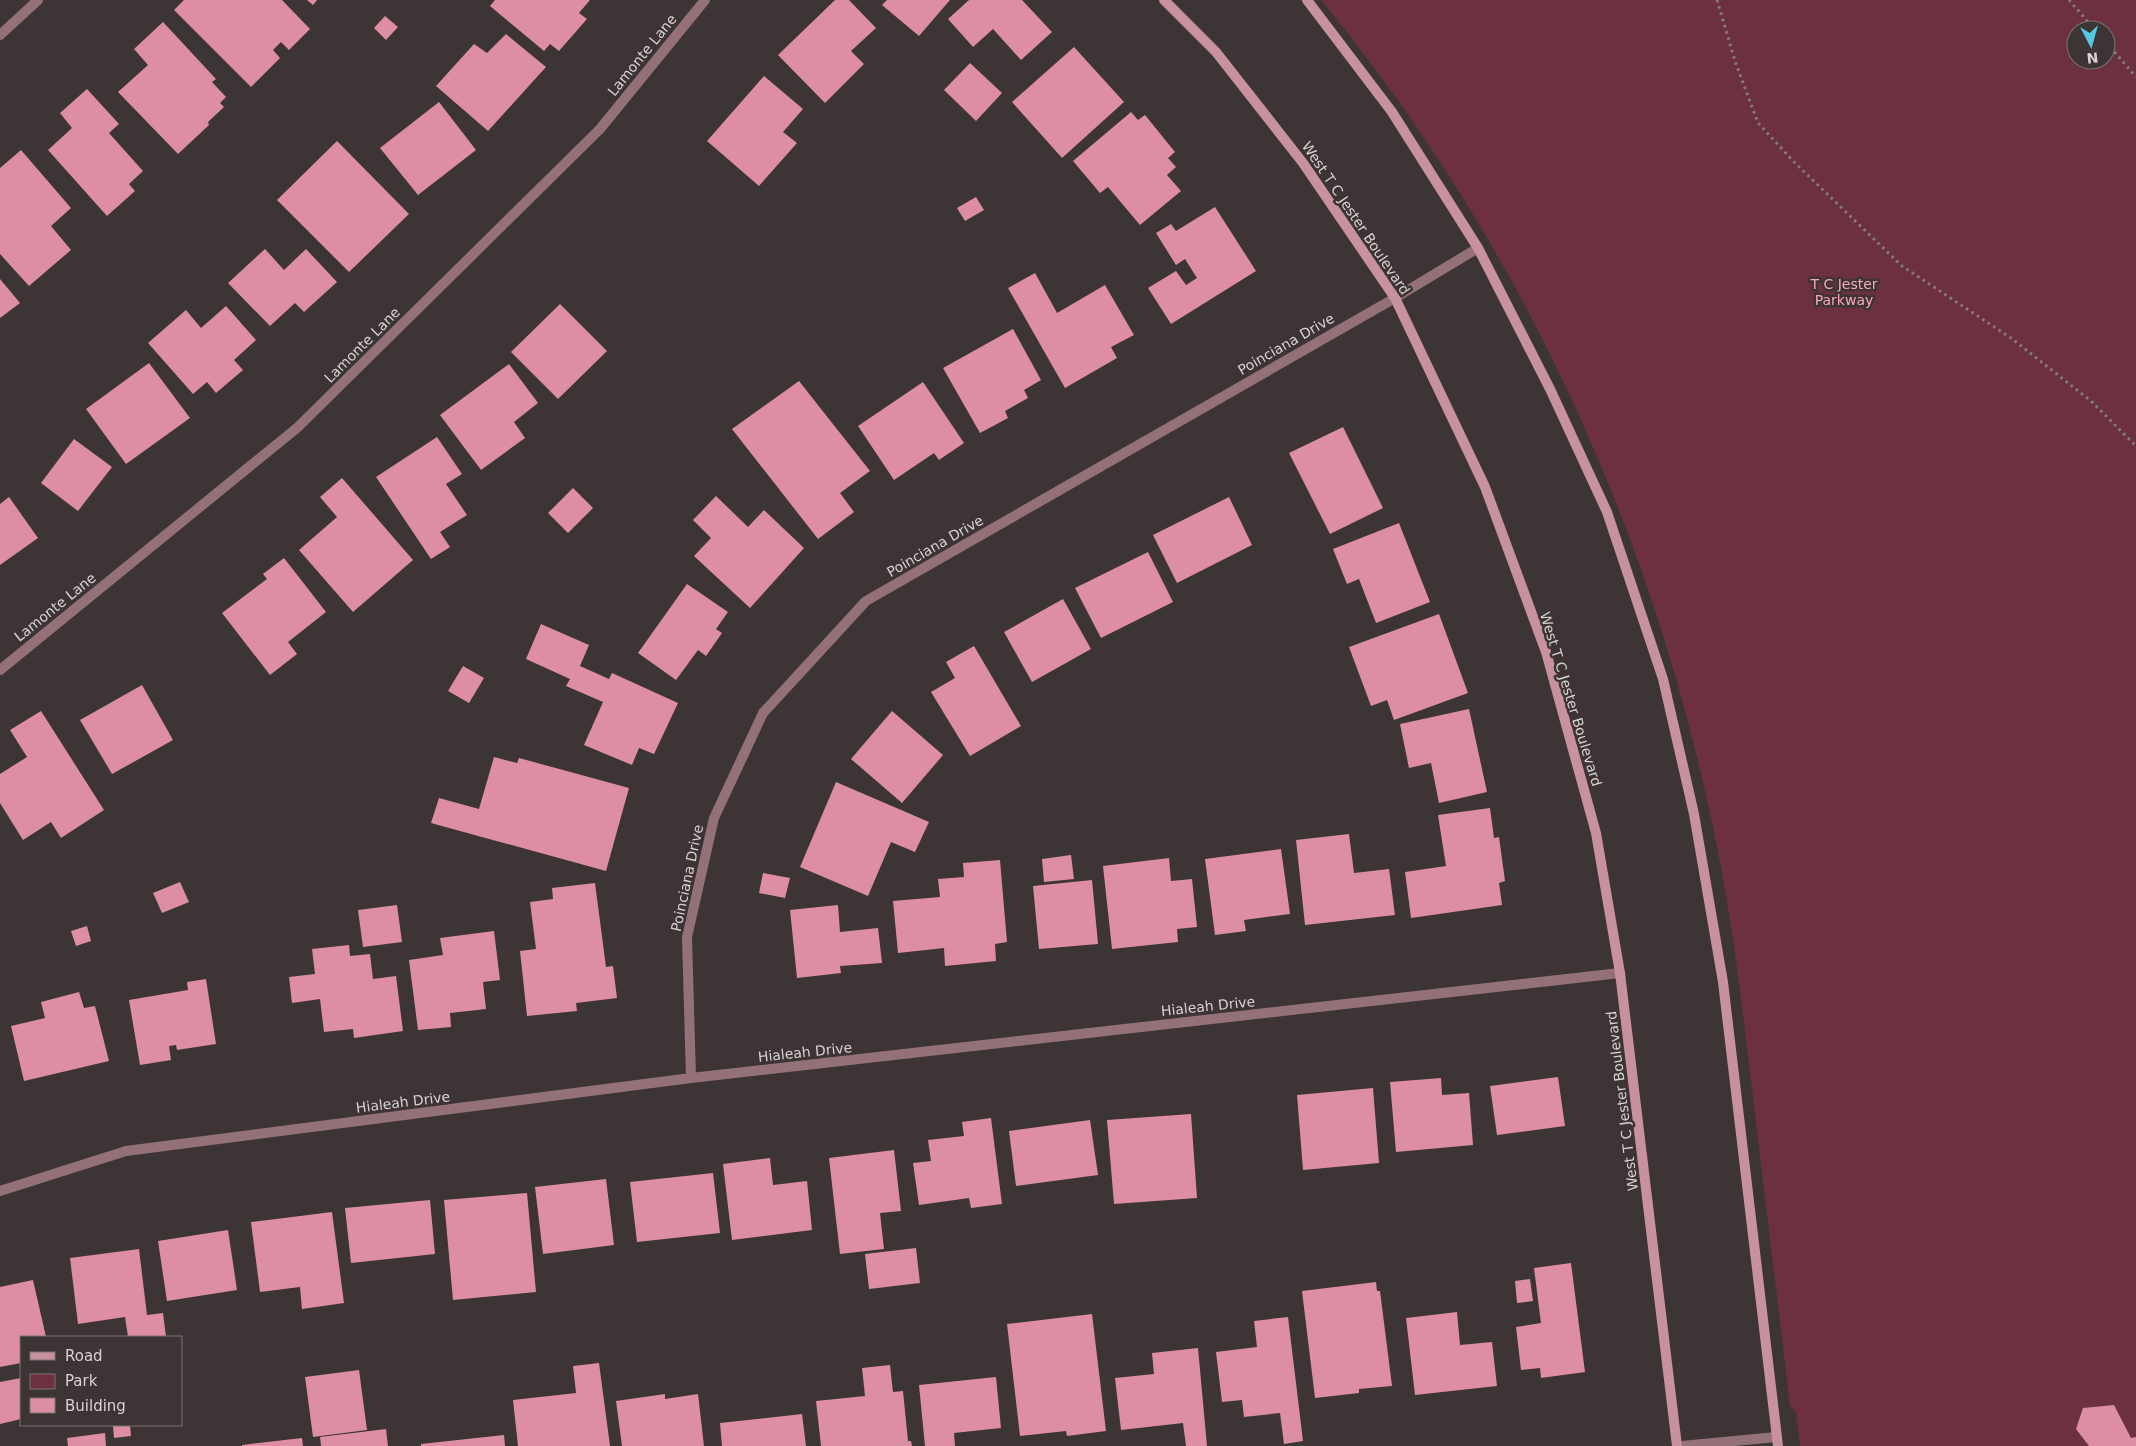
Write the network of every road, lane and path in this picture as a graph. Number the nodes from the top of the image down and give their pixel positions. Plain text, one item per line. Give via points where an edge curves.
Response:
1 (38, 0) edge
2 (705, 0) edge
3 (1164, 0) edge
4 (1307, 0) edge
5 (1717, 0) edge
6 (2069, 0) edge
7 (2086, 20) edge
8 (0, 35) edge
9 (2116, 54) edge
10 (2136, 77) edge
11 (1478, 248) junction
12 (1395, 298) junction
13 (2136, 446) edge
14 (0, 670) edge
15 (1620, 972) junction
16 (691, 1078) junction
17 (0, 1191) edge
18 (1777, 1441) edge
19 (1677, 1446) edge
20 (1682, 1446) edge

1 - 8 street
2 - 14 street, Lamonte Lane via 600,129 298,427
3 - 12 main road, West T C Jester Boulevard via 1216,52 1298,155
4 - 11 main road via 1392,112
5 - 13 path via 1758,123 1795,163 1902,266 2012,338 2091,401
6 - 7 path
9 - 10 path
11 - 12 street, Poinciana Drive
11 - 18 main road via 1550,389 1607,512 1663,679 1694,814 1723,982
12 - 15 main road, West T C Jester Boulevard via 1485,488 1546,652 1596,832
12 - 16 street, Poinciana Drive via 866,601 763,713 714,818 688,937
15 - 16 street, Hialeah Drive
15 - 19 main road, West T C Jester Boulevard
16 - 17 street, Hialeah Drive via 126,1151
18 - 20 street

